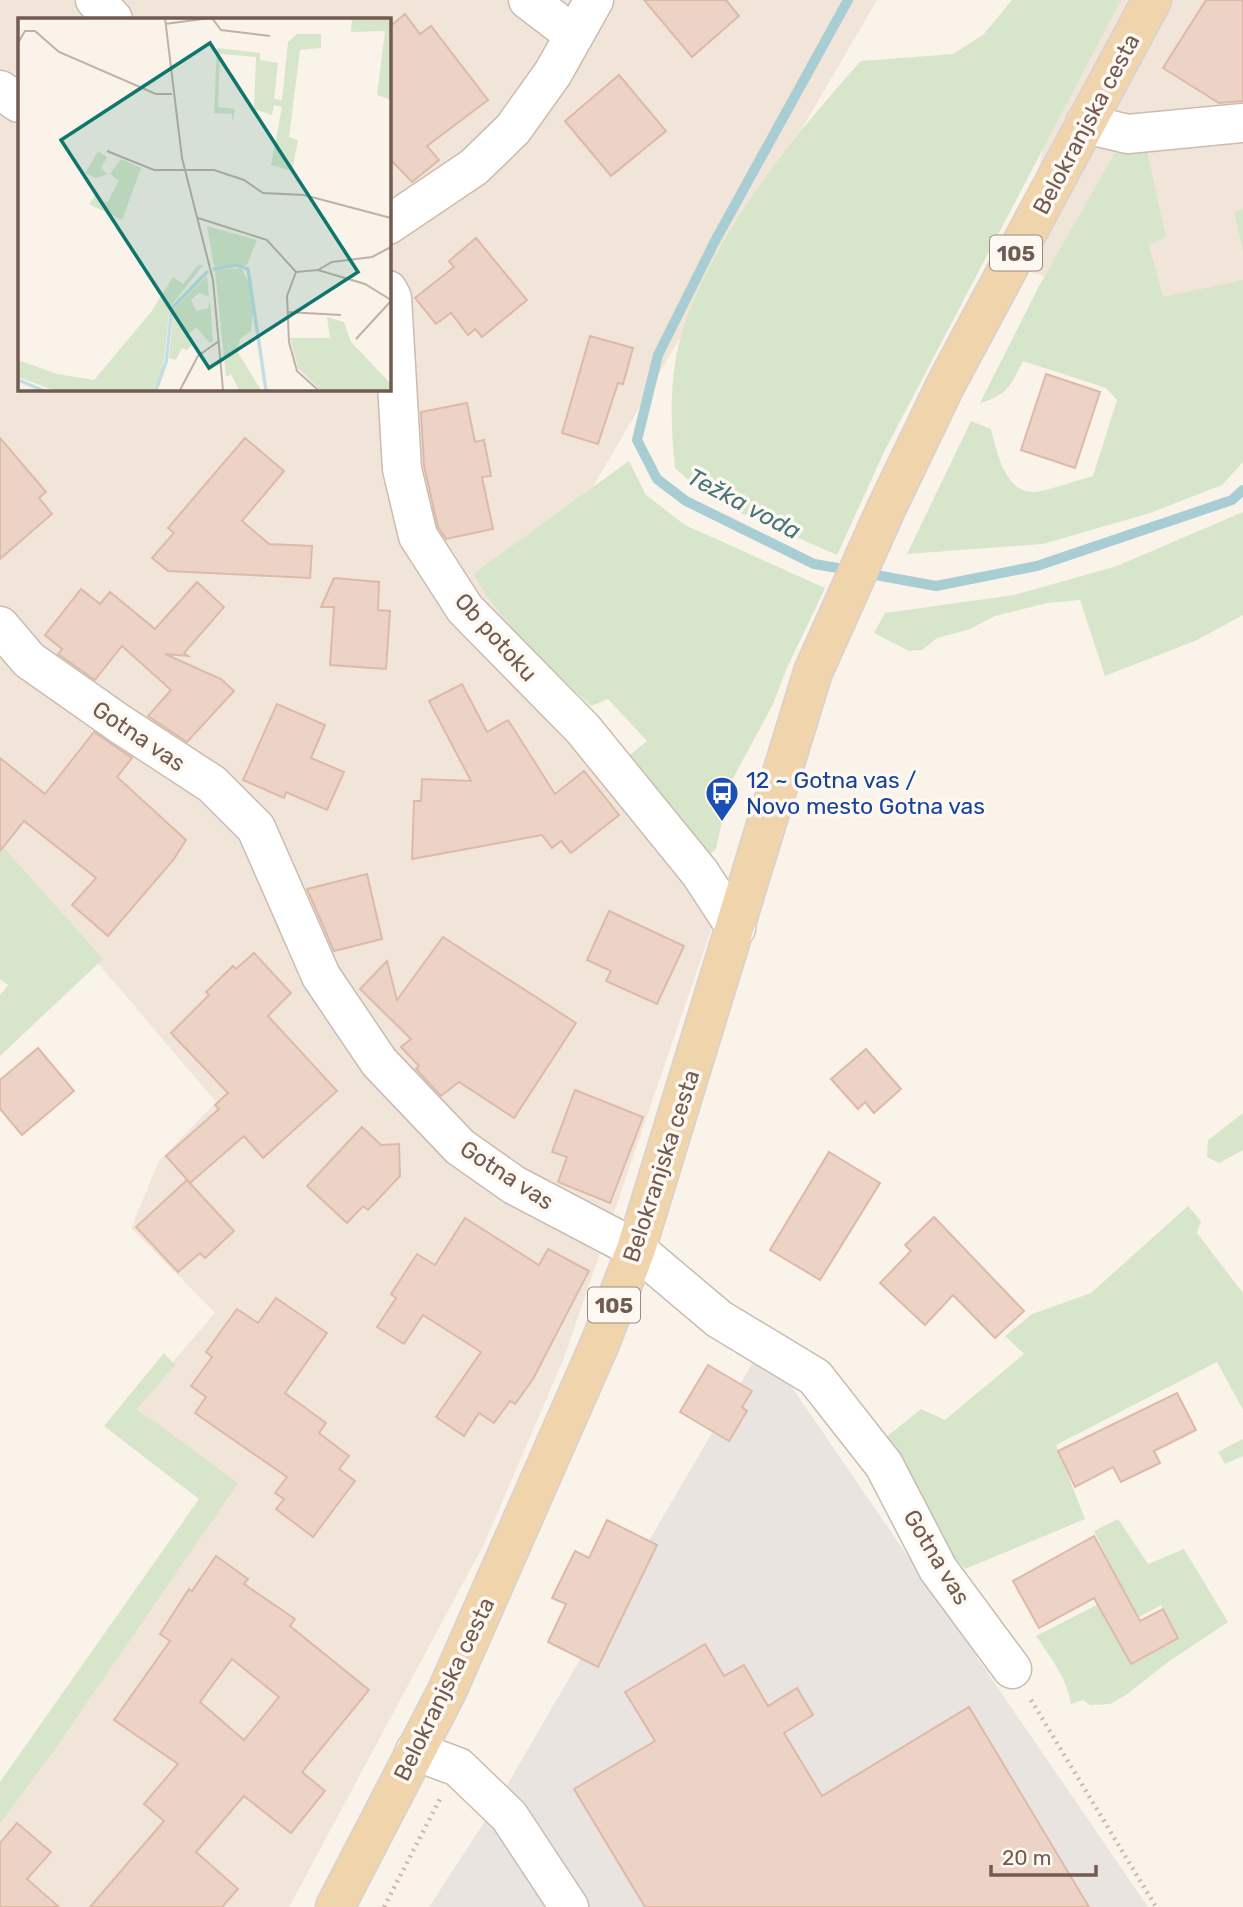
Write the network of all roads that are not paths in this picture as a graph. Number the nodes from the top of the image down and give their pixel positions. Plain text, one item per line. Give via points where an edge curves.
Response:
1 (95, 0) edge
2 (527, 0) edge
3 (594, 0) edge
4 (1152, 0) edge
5 (112, 18) edge
6 (574, 35) junction
7 (0, 89) edge
8 (18, 102) edge
9 (1243, 123) edge
10 (1086, 124) junction
11 (390, 224) edge
12 (390, 294) edge
13 (0, 626) edge
14 (736, 928) junction
15 (636, 1249) junction
16 (1012, 1670) road end
17 (415, 1751) junction
18 (335, 1907) edge
19 (569, 1907) edge

1 - 5 street
2 - 6 street
3 - 6 street
4 - 10 main road, Belokranjska cesta / 105
6 - 11 street via 513,129 474,167
7 - 8 street
9 - 10 street via 1128,134
10 - 14 main road, Belokranjska cesta / 105 via 946,384 813,672
12 - 14 street, Ob potoku via 402,468 418,536 465,609 583,729 700,873
13 - 15 street, Gotna vas via 29,660 212,785 256,828 321,976 379,1062 460,1147 514,1185
14 - 15 main road, Belokranjska cesta / 105
15 - 16 street, Gotna vas via 719,1319 815,1377 884,1465 938,1569
15 - 17 main road, Belokranjska cesta / 105 via 541,1478 447,1691
17 - 18 main road, Belokranjska cesta / 105
17 - 19 street via 458,1767 509,1816

